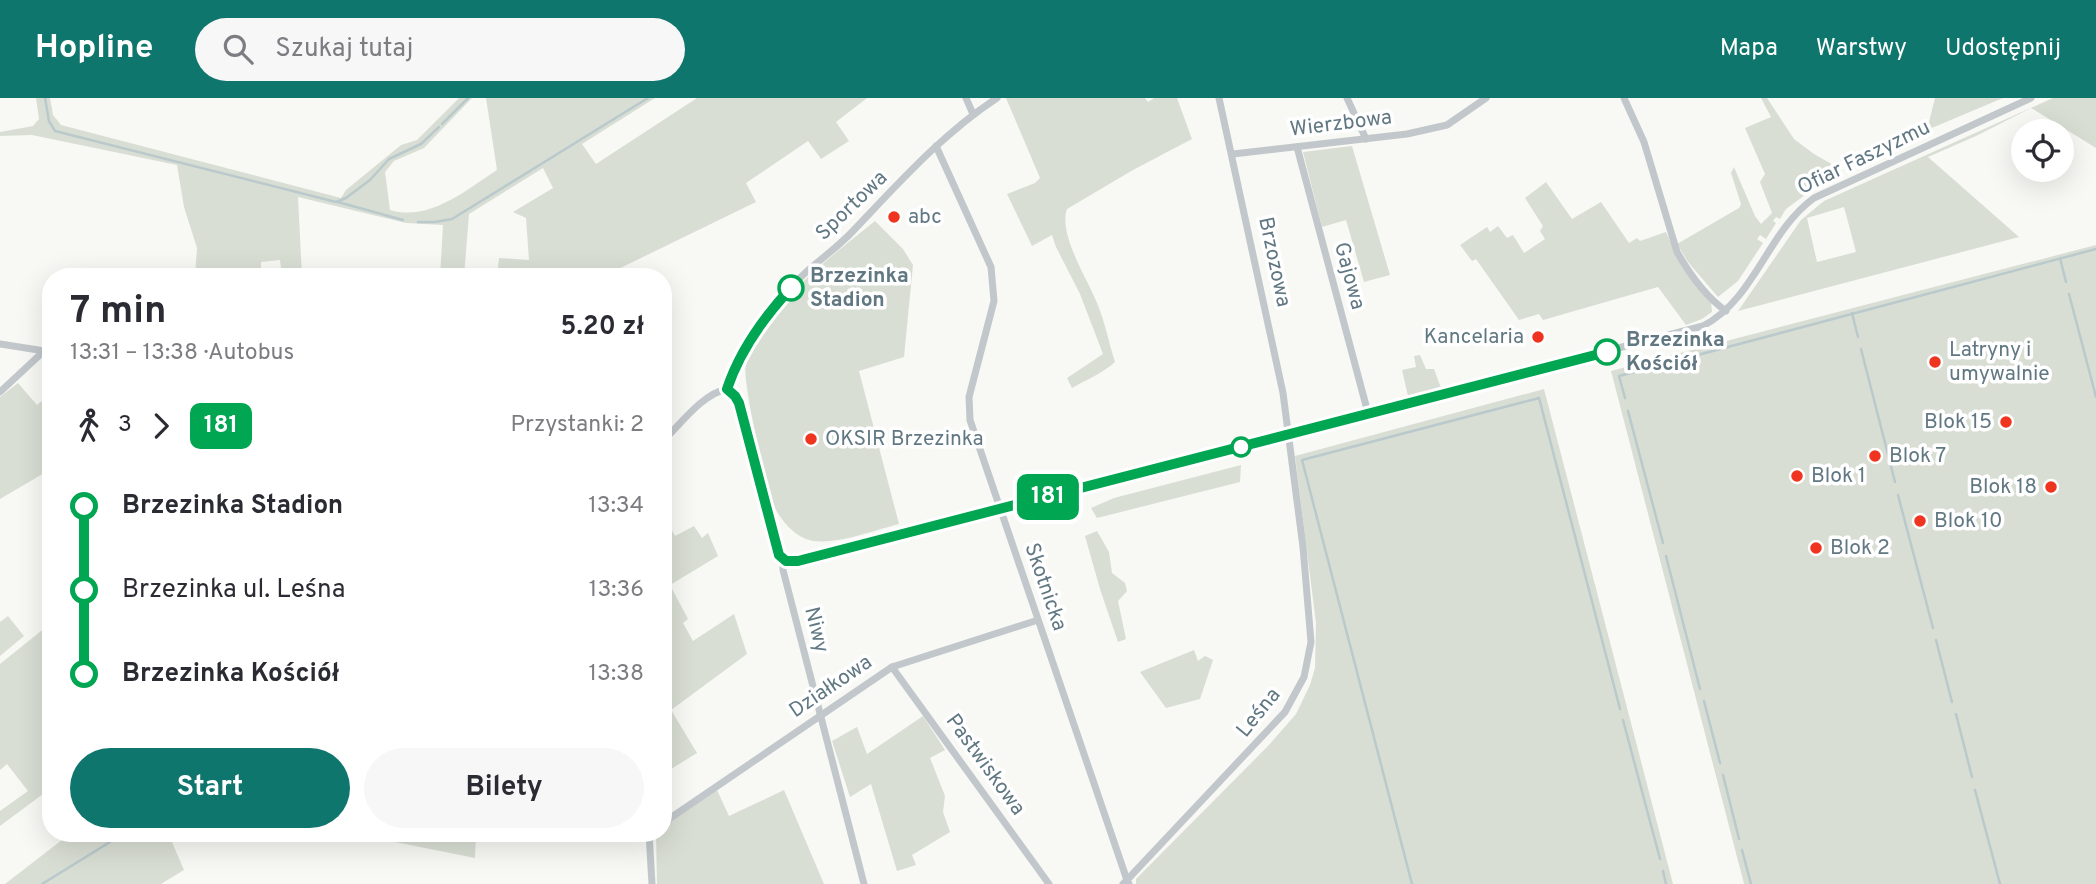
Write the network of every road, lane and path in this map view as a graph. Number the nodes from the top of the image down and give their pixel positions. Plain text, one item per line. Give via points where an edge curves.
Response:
1 (966, 98) edge
2 (997, 98) edge
3 (1219, 98) edge
4 (1347, 98) edge
5 (1486, 98) edge
6 (1624, 98) edge
7 (2031, 98) edge
8 (973, 114) junction
9 (1366, 139) junction
10 (936, 146) junction
11 (1297, 147) junction
12 (1233, 154) junction
13 (1726, 311) junction
14 (0, 344) edge
15 (42, 351) edge
16 (42, 356) edge
17 (727, 389) junction
18 (0, 393) edge
19 (1368, 413) junction
20 (672, 432) edge
21 (1288, 435) junction
22 (1000, 510) junction
23 (783, 560) junction
24 (1038, 620) junction
25 (892, 667) junction
26 (820, 717) junction
27 (672, 817) edge
28 (650, 842) edge
29 (1126, 883) edge
30 (652, 884) edge
31 (864, 884) edge
32 (1049, 884) edge

1 - 8 street
2 - 8 street, Sportowa
3 - 12 street, Brzozowa
4 - 9 street
5 - 9 street, Wierzbowa via 1447,125
6 - 13 street via 1644,142 1677,252
7 - 13 street, Ofiar Faszyzmu via 1814,198 1792,218
8 - 10 street, Sportowa
9 - 11 street, Wierzbowa
10 - 17 street, Sportowa via 778,302 753,332
10 - 22 street, Skotnicka via 991,267 994,301 969,397 970,420
11 - 12 street, Wierzbowa
11 - 19 street, Gajowa
12 - 21 street, Brzozowa
13 - 19 street, Ofiar Faszyzmu via 1692,330
14 - 15 street
16 - 18 street
17 - 20 street via 707,398
17 - 23 street, Niwy via 739,403
19 - 21 street, Ofiar Faszyzmu
21 - 22 street, Ofiar Faszyzmu
21 - 29 street, Leśna via 1311,631 1304,677 1293,702 1270,730
22 - 23 street, Ofiar Faszyzmu via 798,561
22 - 24 street, Skotnicka
23 - 26 street, Niwy
24 - 25 street, Działkowa
24 - 29 street, Skotnicka
25 - 26 street, Działkowa
25 - 32 street, Pastwiskowa
26 - 27 street, Działkowa
26 - 31 street, Niwy
28 - 30 street

